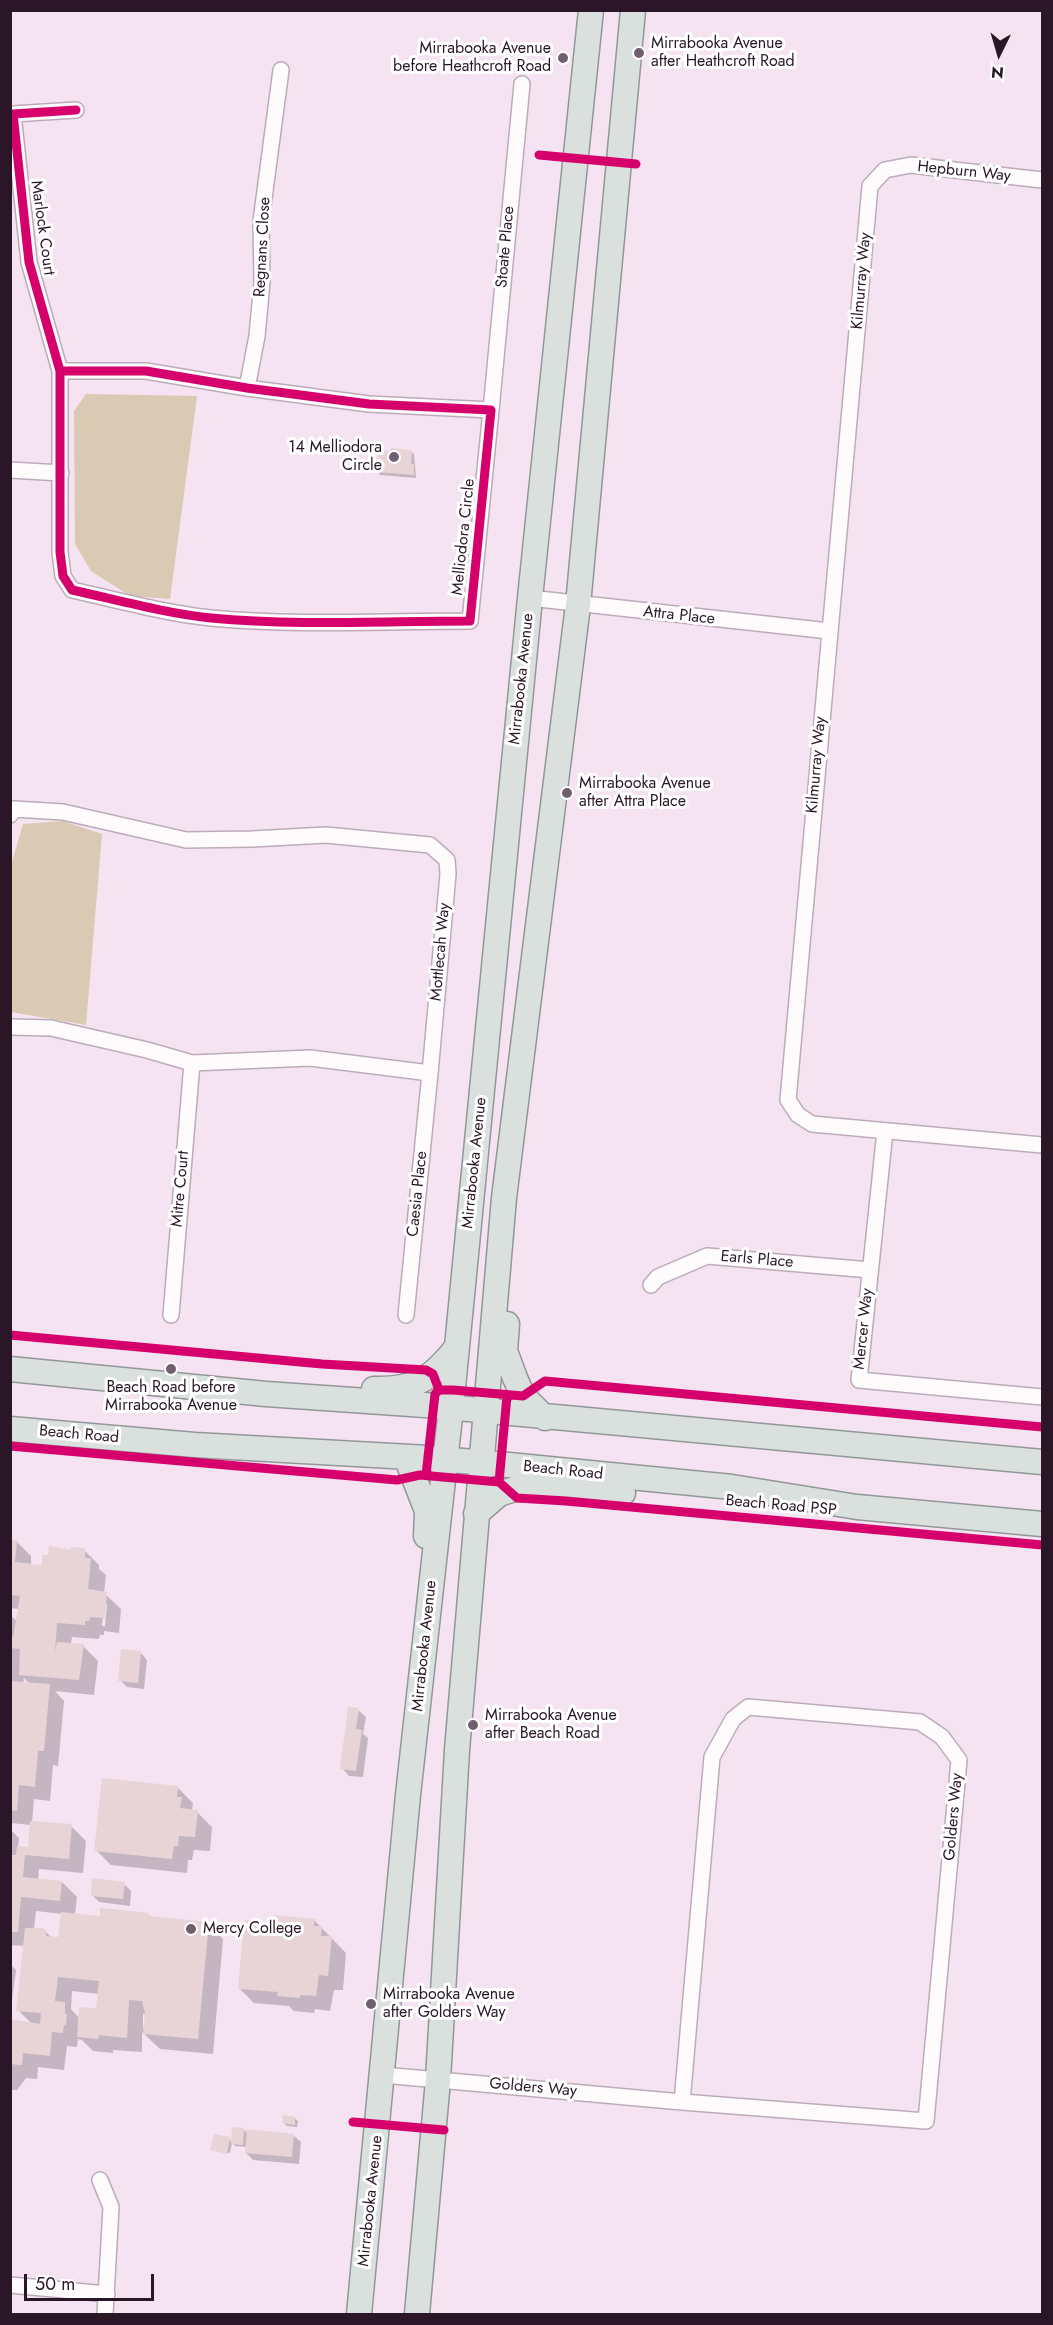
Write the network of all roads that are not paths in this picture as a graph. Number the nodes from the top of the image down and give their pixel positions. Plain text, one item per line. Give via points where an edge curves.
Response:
1 (591, 10) edge
2 (633, 10) edge
3 (281, 70) dead end
4 (522, 84) dead end
5 (76, 110) dead end
6 (885, 170) joint
7 (1042, 180) edge
8 (60, 371) junction
9 (247, 388) junction
10 (491, 410) junction
11 (10, 470) edge
12 (61, 473) junction
13 (530, 598) junction
14 (578, 605) junction
15 (829, 631) junction
16 (10, 815) edge
17 (13, 1025) edge
18 (192, 1063) junction
19 (430, 1073) junction
20 (885, 1131) junction
21 (1042, 1145) edge
22 (504, 1198) junction
23 (870, 1270) junction
24 (651, 1285) dead end
25 (171, 1315) dead end
26 (406, 1315) dead end
27 (457, 1347) junction
28 (10, 1369) edge
29 (266, 1394) junction
30 (1042, 1397) edge
31 (451, 1408) junction
32 (485, 1411) junction
33 (545, 1418) junction
34 (10, 1429) edge
35 (406, 1457) junction
36 (445, 1460) junction
37 (1042, 1462) edge
38 (480, 1463) junction
39 (693, 1485) junction
40 (476, 1514) junction
41 (1042, 1524) edge
42 (416, 1733) junction
43 (383, 2075) junction
44 (438, 2080) junction
45 (682, 2102) junction
46 (100, 2180) dead end
47 (10, 2285) edge
48 (107, 2294) junction
49 (105, 2314) edge
50 (359, 2314) edge
51 (417, 2314) edge

1 - 13 main road, Mirrabooka Avenue
2 - 14 main road, Mirrabooka Avenue
3 - 9 street, Regnans Close via 261,221 262,282 257,336
4 - 10 street, Stoate Place
5 - 8 street, Marlock Court via 13,114 29,262
6 - 7 street, Hepburn Way via 911,165
6 - 15 street, Kilmurray Way via 870,186
8 - 9 street via 146,371
8 - 12 street, Melliodora Circle
9 - 10 street via 369,404
10 - 12 street, Melliodora Circle via 471,621 210,618 72,590 63,576 60,552
11 - 12 street
13 - 14 street, Attra Place
13 - 27 main road, Mirrabooka Avenue
14 - 15 street, Attra Place
14 - 22 main road, Mirrabooka Avenue
15 - 20 street, Kilmurray Way via 788,1100 798,1115 812,1124
16 - 19 street, Mottlecah Way via 14,809 63,812 186,840 326,835 430,845 447,860 448,874
17 - 18 street via 51,1028
18 - 19 street via 309,1058
18 - 25 street, Mitre Court
19 - 26 street, Caesia Place
20 - 21 street, Kilmurray Way
20 - 23 street, Mercer Way
22 - 32 main road, Mirrabooka Avenue
22 - 33 main road via 515,1237 505,1351 523,1396
23 - 24 street, Earls Place via 707,1256 658,1277
23 - 30 street, Mercer Way via 859,1380
27 - 29 main road via 424,1381 395,1389 315,1386
27 - 31 main road, Mirrabooka Avenue
28 - 29 main road
29 - 31 main road
31 - 32 main road
31 - 36 main road, Mirrabooka Avenue
32 - 33 main road
32 - 38 main road, Mirrabooka Avenue
33 - 37 main road
34 - 35 main road, Beach Road
35 - 36 main road, Beach Road
35 - 42 main road via 428,1521 416,1642
36 - 38 main road, Beach Road
36 - 42 main road, Mirrabooka Avenue
38 - 39 main road, Beach Road
38 - 40 main road, Mirrabooka Avenue
39 - 40 main road via 644,1495 524,1486 499,1494
39 - 41 main road, Beach Road via 732,1487 857,1507
40 - 44 main road, Mirrabooka Avenue via 457,1750
42 - 43 main road, Mirrabooka Avenue
43 - 44 street, Golders Way
43 - 50 main road, Mirrabooka Avenue
44 - 45 street, Golders Way
44 - 51 main road, Mirrabooka Avenue
45 - 45 street, Golders Way via 712,1757 732,1719 748,1707 920,1722 942,1737 960,1760 926,2121
46 - 48 street via 111,2207
47 - 48 street
48 - 49 street

